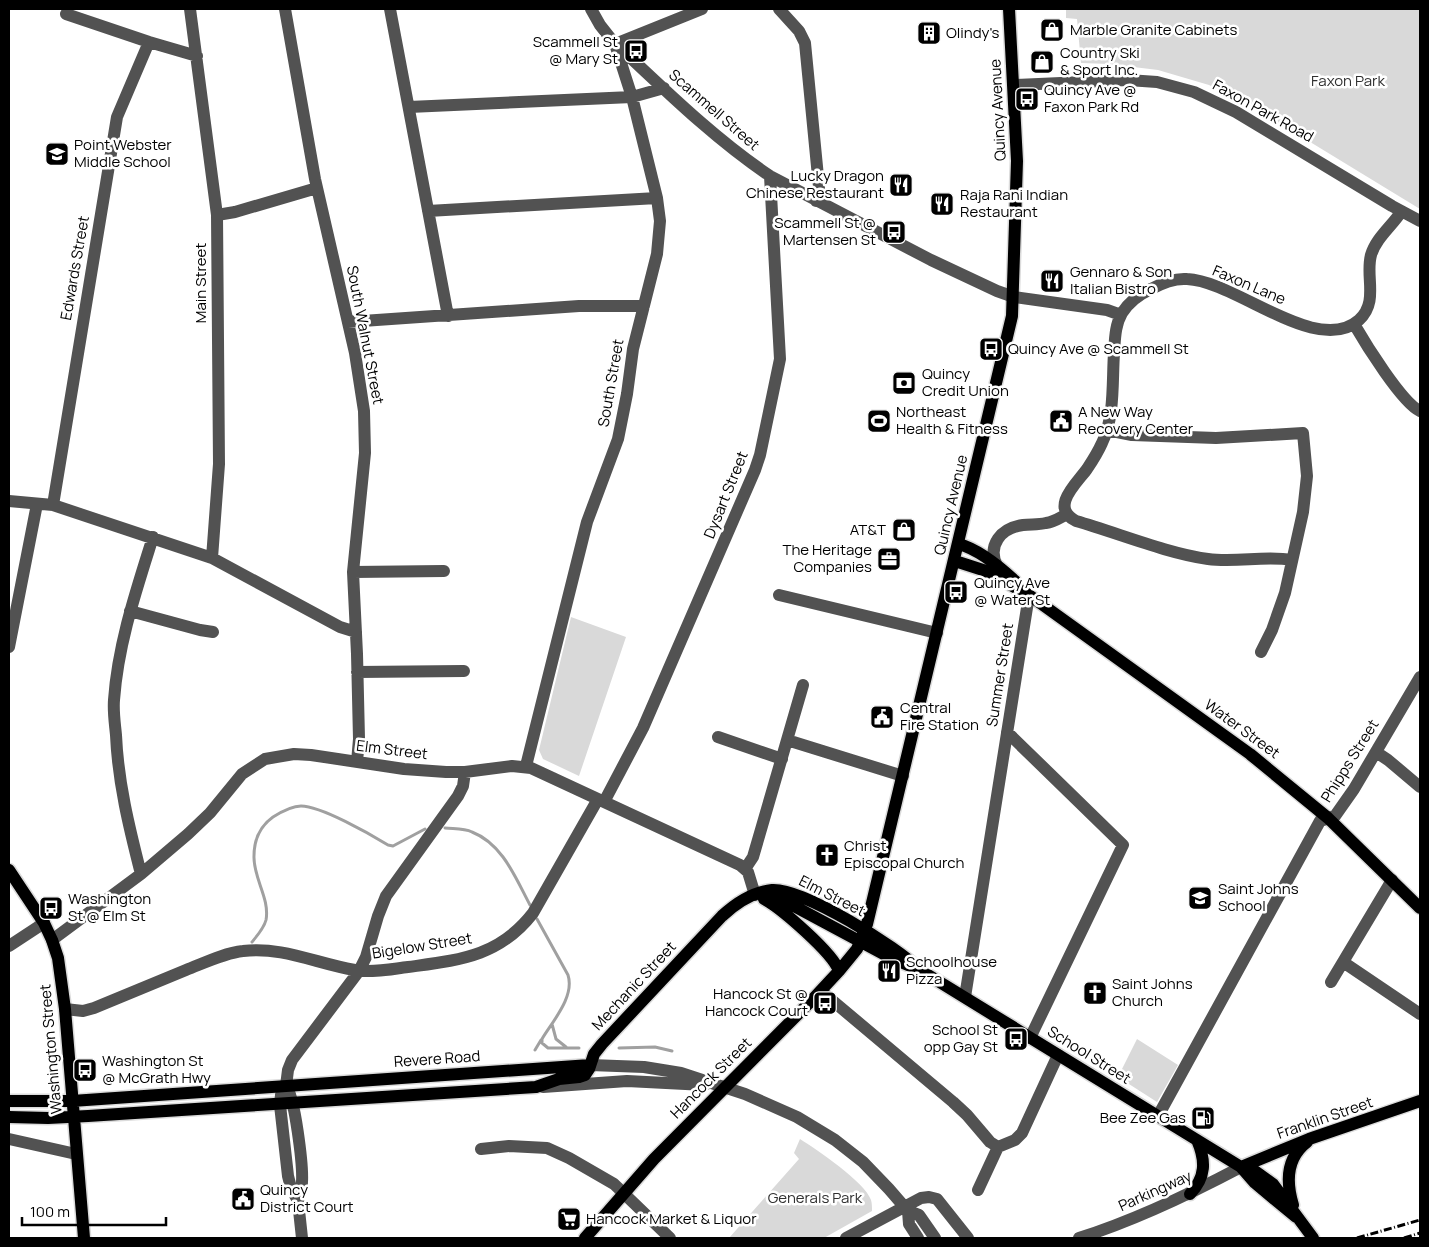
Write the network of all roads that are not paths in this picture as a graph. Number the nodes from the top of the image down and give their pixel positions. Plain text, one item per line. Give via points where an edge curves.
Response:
1 (190, 9) edge
2 (285, 9) edge
3 (390, 9) edge
4 (591, 9) edge
5 (702, 9) edge
6 (779, 9) edge
7 (1009, 9) edge
8 (66, 14) dead end
9 (149, 42) junction
10 (615, 44) junction
11 (197, 56) junction
12 (1014, 85) junction
13 (664, 88) junction
14 (632, 97) junction
15 (408, 107) junction
16 (770, 176) junction
17 (317, 188) junction
18 (657, 198) junction
19 (816, 201) junction
20 (428, 211) junction
21 (1401, 212) junction
22 (217, 216) junction
23 (1420, 221) edge
24 (1014, 297) junction
25 (644, 306) junction
26 (1121, 315) junction
27 (448, 316) junction
28 (348, 322) junction
29 (1354, 324) junction
30 (1420, 411) edge
31 (1107, 430) junction
32 (9, 501) edge
33 (38, 504) junction
34 (53, 506) junction
35 (1068, 514) junction
36 (153, 538) junction
37 (958, 544) junction
38 (212, 558) junction
39 (1292, 560) junction
40 (955, 561) junction
41 (997, 566) junction
42 (444, 571) dead end
43 (353, 572) junction
44 (779, 595) dead end
45 (1029, 595) junction
46 (130, 611) junction
47 (213, 632) dead end
48 (356, 632) junction
49 (937, 633) junction
50 (9, 647) edge
51 (1261, 652) dead end
52 (464, 671) dead end
53 (357, 672) junction
54 (1420, 676) edge
55 (803, 686) dead end
56 (1007, 732) junction
57 (718, 737) dead end
58 (787, 740) junction
59 (1376, 752) junction
60 (782, 759) junction
61 (358, 762) junction
62 (526, 766) junction
63 (465, 772) junction
64 (903, 776) junction
65 (1420, 787) edge
66 (601, 801) junction
67 (1328, 818) junction
68 (746, 869) junction
69 (9, 870) edge
70 (141, 874) junction
71 (1392, 880) junction
72 (755, 894) junction
73 (1420, 908) edge
74 (44, 923) junction
75 (863, 936) junction
76 (52, 940) junction
77 (9, 946) edge
78 (1343, 962) junction
79 (359, 971) junction
80 (839, 971) junction
81 (1331, 982) dead end
82 (821, 991) junction
83 (965, 997) junction
84 (65, 1009) junction
85 (1420, 1014) edge
86 (1030, 1038) junction
87 (1058, 1055) junction
88 (590, 1065) junction
89 (286, 1086) junction
90 (536, 1087) junction
91 (725, 1087) junction
92 (9, 1101) edge
93 (72, 1101) junction
94 (1420, 1101) edge
95 (280, 1104) junction
96 (294, 1104) junction
97 (1158, 1116) junction
98 (9, 1117) edge
99 (74, 1117) junction
100 (9, 1139) edge
101 (1310, 1139) junction
102 (1197, 1140) junction
103 (998, 1147) junction
104 (482, 1149) dead end
105 (76, 1154) junction
106 (1241, 1168) junction
107 (978, 1190) dead end
108 (624, 1192) junction
109 (1190, 1194) junction
110 (298, 1200) junction
111 (906, 1209) junction
112 (1296, 1217) junction
113 (84, 1238) edge
114 (302, 1238) edge
115 (585, 1238) edge
116 (670, 1238) edge
117 (846, 1238) edge
118 (918, 1238) edge
119 (935, 1238) edge
120 (968, 1238) edge
121 (1079, 1238) edge
122 (1312, 1238) edge

1 - 11 street, Main Street
2 - 17 street, South Walnut Street
3 - 15 street
4 - 10 street, South Street
5 - 10 street
6 - 19 street via 799,31 805,43 819,187
7 - 12 main road, Quincy Avenue
8 - 9 street
9 - 11 street
9 - 34 street, Edwards Street via 117,117
10 - 13 street, Scammell Street
10 - 14 street, South Street
11 - 22 street, Main Street
12 - 21 street, Faxon Park Road via 1128,80 1157,82 1184,89 1236,112
12 - 24 main road, Quincy Avenue via 1017,161
13 - 14 street
13 - 16 street, Scammell Street via 724,142
14 - 15 street
14 - 18 street, South Street
15 - 20 street
16 - 19 street, Scammell Street
16 - 66 street, Dysart Street via 780,359 760,455 643,728
17 - 22 street
17 - 28 street, South Walnut Street
18 - 20 street
18 - 25 street, South Street via 660,221 657,254
19 - 24 street, Scammell Street via 930,260
20 - 27 street
21 - 23 street, Faxon Park Road
21 - 29 street via 1373,251 1369,302
22 - 38 street, Main Street via 218,464
24 - 26 street, Scammell Street via 1108,310
24 - 37 main road, Quincy Avenue via 1009,332
25 - 27 street via 579,306
25 - 62 street, South Street via 633,349 618,439 585,528
26 - 29 street, Faxon Lane via 1148,290 1174,280 1187,279 1216,286 1314,329 1337,329
26 - 31 street via 1116,334
27 - 28 street
28 - 43 street, South Walnut Street via 361,386 365,432
29 - 30 street via 1400,392
31 - 35 street via 1098,451 1068,493 1065,506
31 - 39 street via 1132,435 1216,438 1303,433 1306,493
32 - 33 street
33 - 34 street
33 - 50 street
34 - 36 street
35 - 39 street via 1076,521 1200,557 1233,561
35 - 41 street via 1044,524 1014,527 1002,534 994,546
36 - 38 street
36 - 46 street
37 - 40 main road, Quincy Avenue
37 - 41 main road, Water Street via 974,550
38 - 48 street via 340,628
39 - 51 street via 1276,617
40 - 45 main road, Water Street via 983,570
40 - 49 main road, Quincy Avenue
41 - 45 main road, Water Street
42 - 43 street
43 - 48 street, South Walnut Street
44 - 49 street
45 - 56 street, Summer Street
45 - 67 main road, Water Street via 1250,754
46 - 47 street
46 - 70 street via 114,702 125,812
48 - 53 street, South Walnut Street
49 - 64 main road, Quincy Avenue
52 - 53 street
53 - 61 street, South Walnut Street
54 - 59 street, Phipps Street
55 - 58 street
56 - 83 street, Summer Street
56 - 86 street via 1123,845
57 - 60 street
58 - 60 street
58 - 64 street
59 - 65 street
59 - 67 street, Phipps Street via 1335,816
60 - 68 street via 753,857
61 - 63 street, Elm Street via 404,769
61 - 70 street, Elm Street via 311,754 265,759 242,774 200,824
62 - 63 street, Elm Street
62 - 66 street, Elm Street
63 - 79 street via 458,796 386,896
64 - 75 main road, Quincy Avenue
66 - 68 street, Elm Street
66 - 79 street, Bigelow Street via 533,913 503,941 466,958
67 - 71 main road, Water Street
67 - 97 street, Phipps Street via 1320,821
68 - 72 street
69 - 74 main road, Washington Street
70 - 76 street, Elm Street
71 - 73 main road, Water Street
71 - 78 street
72 - 75 main road, Elm Street via 772,890 792,893 815,903
72 - 80 main road via 786,915 831,958
72 - 88 main road, Mechanic Street via 722,916 602,1044
74 - 76 main road, Washington Street
74 - 77 street
75 - 80 main road, Hancock Street
75 - 83 main road, School Street via 891,958 920,970
76 - 84 main road, Washington Street via 58,958
78 - 81 street
78 - 85 street
79 - 84 street, Bigelow Street via 276,951 240,951 94,1008 83,1011
79 - 89 street via 292,1060
80 - 82 main road, Hancock Street
82 - 91 main road, Hancock Street
82 - 103 street via 953,1102
83 - 86 main road, School Street
84 - 93 main road, Washington Street
86 - 87 main road, School Street
87 - 97 main road, School Street
87 - 103 street via 1022,1132 1015,1140
88 - 89 main road, Revere Road
88 - 90 main road, Mechanic Street via 582,1076
88 - 91 street via 662,1068
89 - 93 main road, Revere Road
89 - 95 street
89 - 96 street
90 - 91 street via 644,1081
90 - 96 main road
91 - 108 main road, Hancock Street
91 - 111 street via 773,1105 820,1130 870,1169
92 - 93 main road, Revere Road
93 - 99 main road, Washington Street
94 - 101 main road, Franklin Street
95 - 96 main road
95 - 99 main road
95 - 110 street via 288,1176
96 - 110 street via 302,1174
97 - 102 main road, School Street
98 - 99 main road
99 - 105 main road, Washington Street
100 - 105 street
101 - 106 main road, Franklin Street
101 - 112 main road via 1295,1154 1288,1175
102 - 106 main road, School Street
102 - 109 main road via 1204,1167 1199,1183
103 - 107 street
104 - 108 street via 509,1146 547,1148
105 - 113 main road, Washington Street
106 - 109 street, Parkingway
106 - 112 main road, School Street via 1255,1170 1265,1177 1278,1189
108 - 115 main road, Hancock Street
108 - 116 street
109 - 121 street, Parkingway via 1145,1215
110 - 114 street
111 - 117 street
111 - 118 street via 909,1224
111 - 119 street via 919,1215
111 - 120 street via 921,1198 938,1199
112 - 122 main road, School Street

